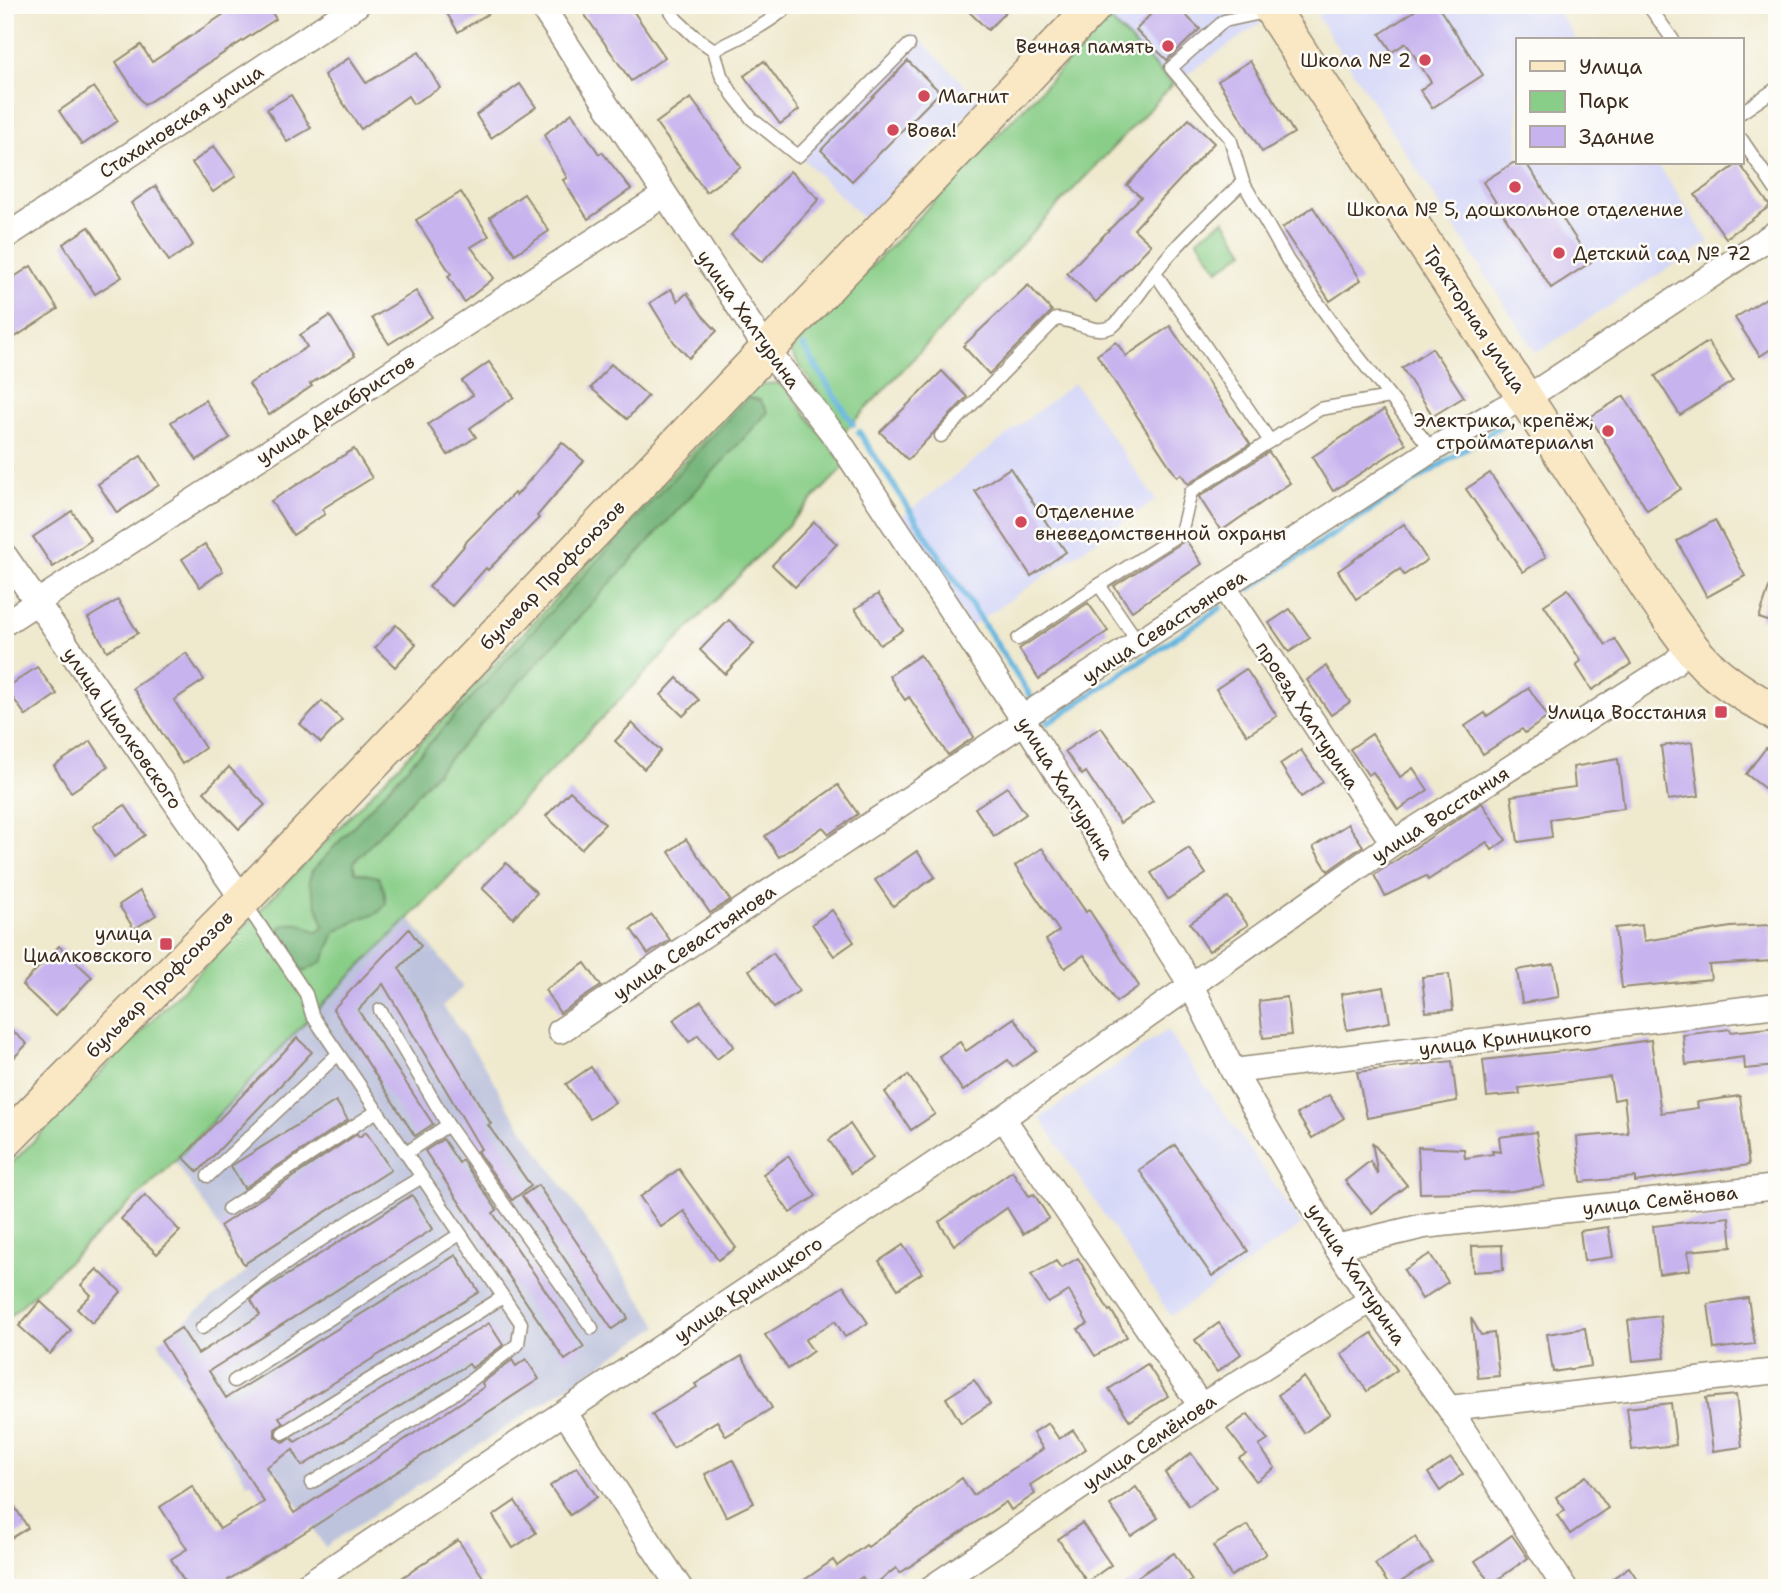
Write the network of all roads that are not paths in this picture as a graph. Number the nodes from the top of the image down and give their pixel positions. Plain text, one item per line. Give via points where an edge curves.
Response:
1 (357, 5) edge
2 (541, 5) edge
3 (667, 5) edge
4 (790, 5) edge
5 (1096, 5) edge
6 (1648, 5) edge
7 (1271, 8) edge
8 (1672, 38) edge
9 (909, 45) dead end
10 (714, 50) junction
11 (1777, 88) edge
12 (1744, 111) edge
13 (1744, 143) edge
14 (1243, 181) junction
15 (1777, 192) edge
16 (664, 195) junction
17 (1777, 232) edge
18 (5, 237) edge
19 (1155, 272) junction
20 (767, 350) junction
21 (1390, 397) junction
22 (1527, 398) junction
23 (941, 436) dead end
24 (1270, 440) junction
25 (1432, 450) junction
26 (5, 556) edge
27 (1099, 585) junction
28 (1224, 587) junction
29 (36, 603) junction
30 (5, 623) edge
31 (1018, 639) dead end
32 (1138, 642) junction
33 (1690, 646) junction
34 (1777, 714) edge
35 (1022, 718) junction
36 (1393, 843) junction
37 (243, 900) junction
38 (1191, 985) junction
39 (1777, 1004) edge
40 (380, 1010) dead end
41 (560, 1031) dead end
42 (338, 1054) junction
43 (1233, 1071) junction
44 (377, 1111) junction
45 (1003, 1118) junction
46 (448, 1125) junction
47 (5, 1141) edge
48 (406, 1153) junction
49 (208, 1176) dead end
50 (422, 1177) junction
51 (1777, 1187) edge
52 (228, 1209) dead end
53 (460, 1234) junction
54 (1336, 1247) junction
55 (503, 1297) junction
56 (1371, 1300) junction
57 (202, 1328) dead end
58 (592, 1328) dead end
59 (1777, 1371) edge
60 (234, 1381) dead end
61 (1201, 1406) junction
62 (1449, 1408) junction
63 (565, 1413) junction
64 (283, 1433) dead end
65 (311, 1483) dead end
66 (1558, 1585) edge
67 (302, 1588) edge
68 (680, 1588) edge
69 (931, 1588) edge

1 - 18 street, Стахановская улица
2 - 16 street, улица Халтурина
3 - 10 lane via 676,19
4 - 10 lane via 775,18
5 - 20 main road, бульвар Профсоюзов
6 - 8 lane
7 - 14 lane via 1224,21 1171,68 1230,138
7 - 22 main road, Тракторная улица
9 - 10 lane via 798,156 752,119 721,75
11 - 12 lane
13 - 15 lane
14 - 19 lane
14 - 21 lane via 1288,261
16 - 20 street, улица Халтурина
16 - 29 street, улица Декабристов
17 - 22 street, улица Севастьянова
19 - 23 lane via 1114,325 1088,327 1056,320
19 - 24 lane
20 - 35 street, улица Халтурина via 841,444
20 - 37 main road, бульвар Профсоюзов
21 - 24 lane via 1320,409
21 - 25 lane
22 - 25 street, улица Севастьянова
22 - 33 main road, Тракторная улица
24 - 27 lane via 1191,492 1181,533
25 - 28 street, улица Севастьянова
26 - 29 street, улица Циолковского
27 - 31 lane
27 - 32 lane
28 - 32 street, улица Севастьянова
28 - 36 street, проезд Халтурина
29 - 30 street, улица Декабристов
29 - 37 street, улица Циолковского
32 - 35 street, улица Севастьянова
33 - 34 main road, Тракторная улица via 1723,677
33 - 36 street, улица Восстания via 1673,664
35 - 38 street, улица Халтурина
35 - 41 street, улица Севастьянова via 1015,727
36 - 38 street, улица Восстания
37 - 42 lane via 306,994 312,1014
37 - 47 main road, бульвар Профсоюзов
38 - 43 street, улица Халтурина
38 - 45 street, улица Криницкого
39 - 43 street, улица Криницкого
40 - 46 lane
42 - 44 lane
42 - 49 lane
43 - 54 street, улица Халтурина
44 - 48 lane
44 - 52 lane
45 - 61 street
45 - 63 street, улица Криницкого
46 - 48 lane
46 - 58 lane
48 - 50 lane
50 - 53 lane
50 - 57 lane via 267,1276
51 - 54 street, улица Семёнова via 1424,1226
53 - 55 lane
53 - 60 lane
54 - 56 street, улица Халтурина
55 - 64 lane
55 - 65 lane via 521,1322 518,1345 451,1396
56 - 61 street, улица Семёнова
56 - 62 street, улица Халтурина
59 - 62 street
61 - 69 street, улица Семёнова
62 - 66 street, улица Халтурина
63 - 67 street, улица Криницкого
63 - 68 street

